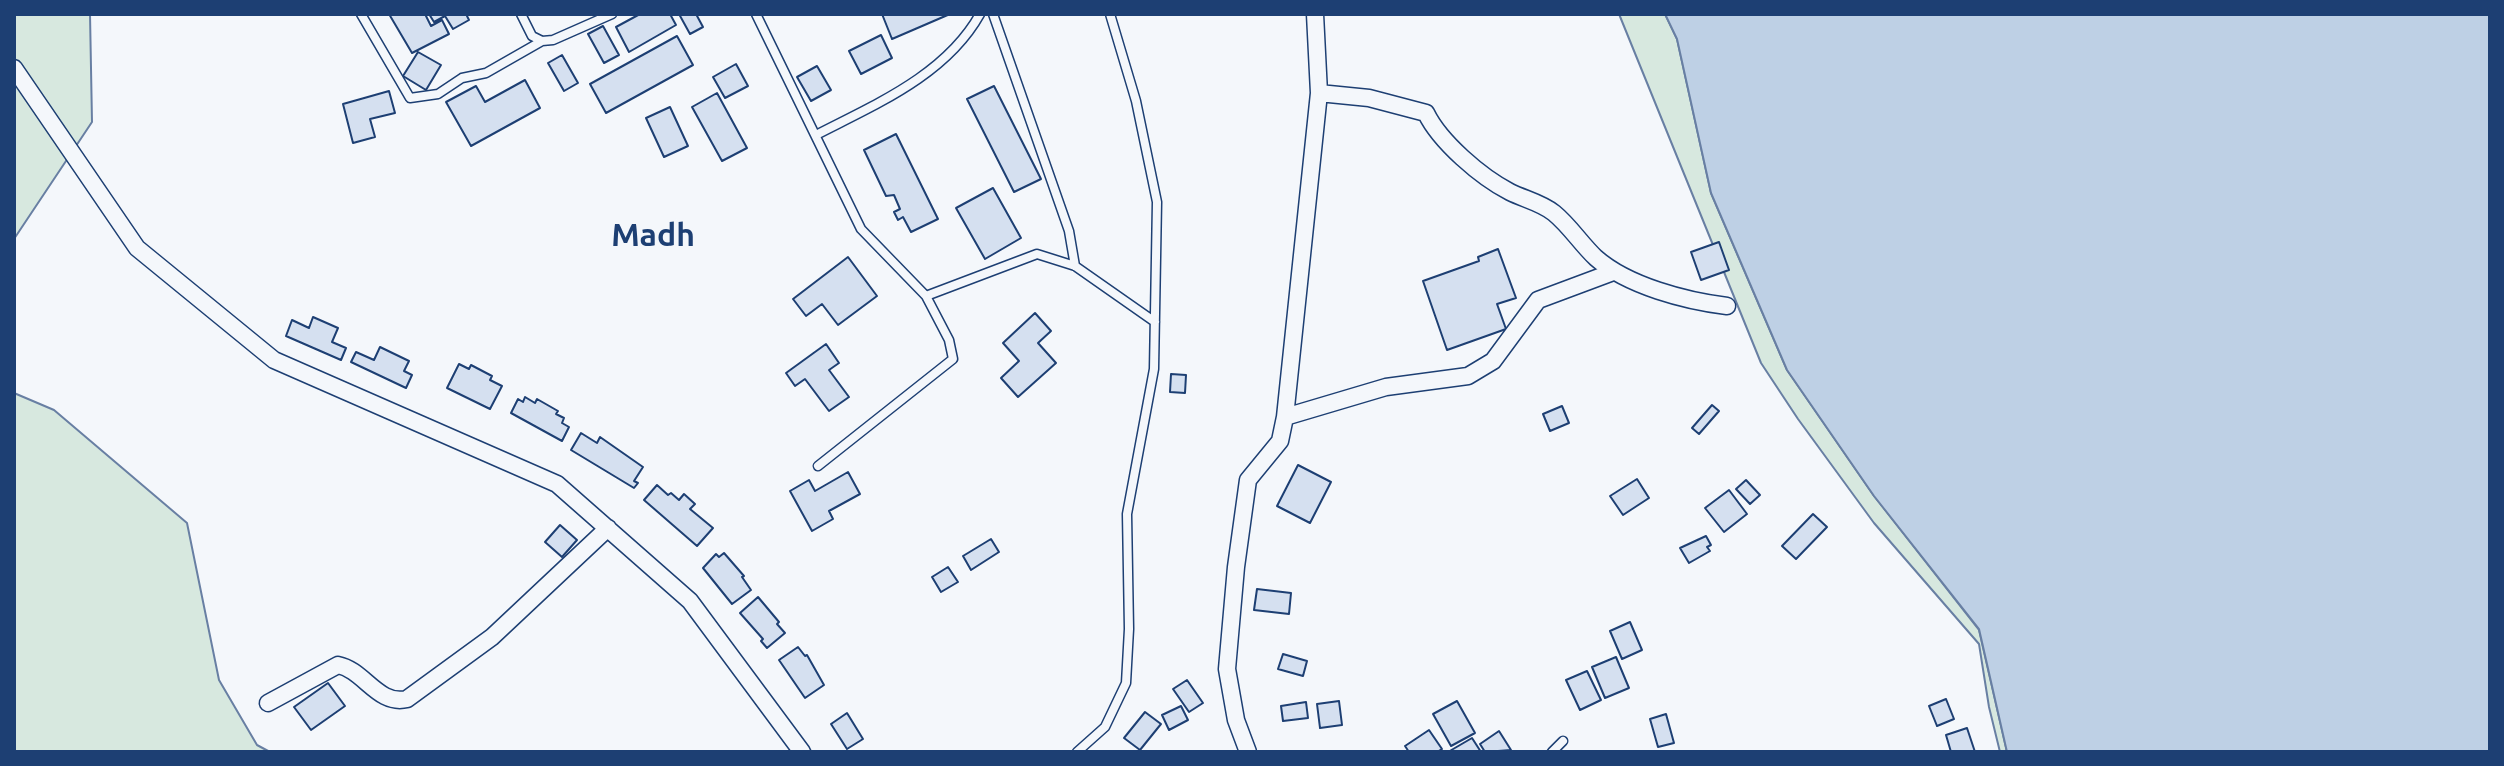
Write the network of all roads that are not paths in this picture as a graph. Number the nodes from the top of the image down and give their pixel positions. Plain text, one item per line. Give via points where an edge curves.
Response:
1 (361, 14) edge
2 (521, 14) edge
3 (612, 14) edge
4 (756, 14) edge
5 (980, 14) edge
6 (993, 14) edge
7 (1110, 14) edge
8 (1315, 14) edge
9 (542, 41) junction
10 (14, 68) edge
11 (1319, 93) junction
12 (816, 135) junction
13 (1075, 266) junction
14 (1613, 272) junction
15 (926, 296) junction
16 (1727, 306) dead end
17 (1155, 322) junction
18 (1285, 417) junction
19 (818, 466) dead end
20 (608, 528) junction
21 (268, 703) dead end
22 (1563, 741) dead end
23 (802, 752) edge
24 (1077, 752) edge
25 (1248, 752) edge
26 (1552, 752) edge

1 - 9 lane via 410,98 438,94
2 - 9 lane via 532,36
3 - 9 lane
4 - 12 lane
5 - 12 lane via 948,57 895,94
6 - 13 lane via 1069,231
7 - 17 lane via 1136,101 1157,202
8 - 11 street
10 - 20 street via 137,248 274,360 557,484
11 - 14 street via 1369,98 1426,113 1440,137 1477,169 1553,212
11 - 18 street
12 - 15 lane via 861,229
13 - 15 lane via 1037,254
13 - 17 lane
14 - 16 street via 1697,303
14 - 18 street via 1538,300 1493,361 1468,376 1386,387
15 - 19 lane via 953,359
17 - 24 lane via 1154,369 1127,514 1126,683 1105,727
18 - 25 street via 1280,441 1248,480 1236,567 1227,669
20 - 21 street via 492,637 407,699 385,697 338,665
20 - 23 street via 690,601
22 - 26 lane

